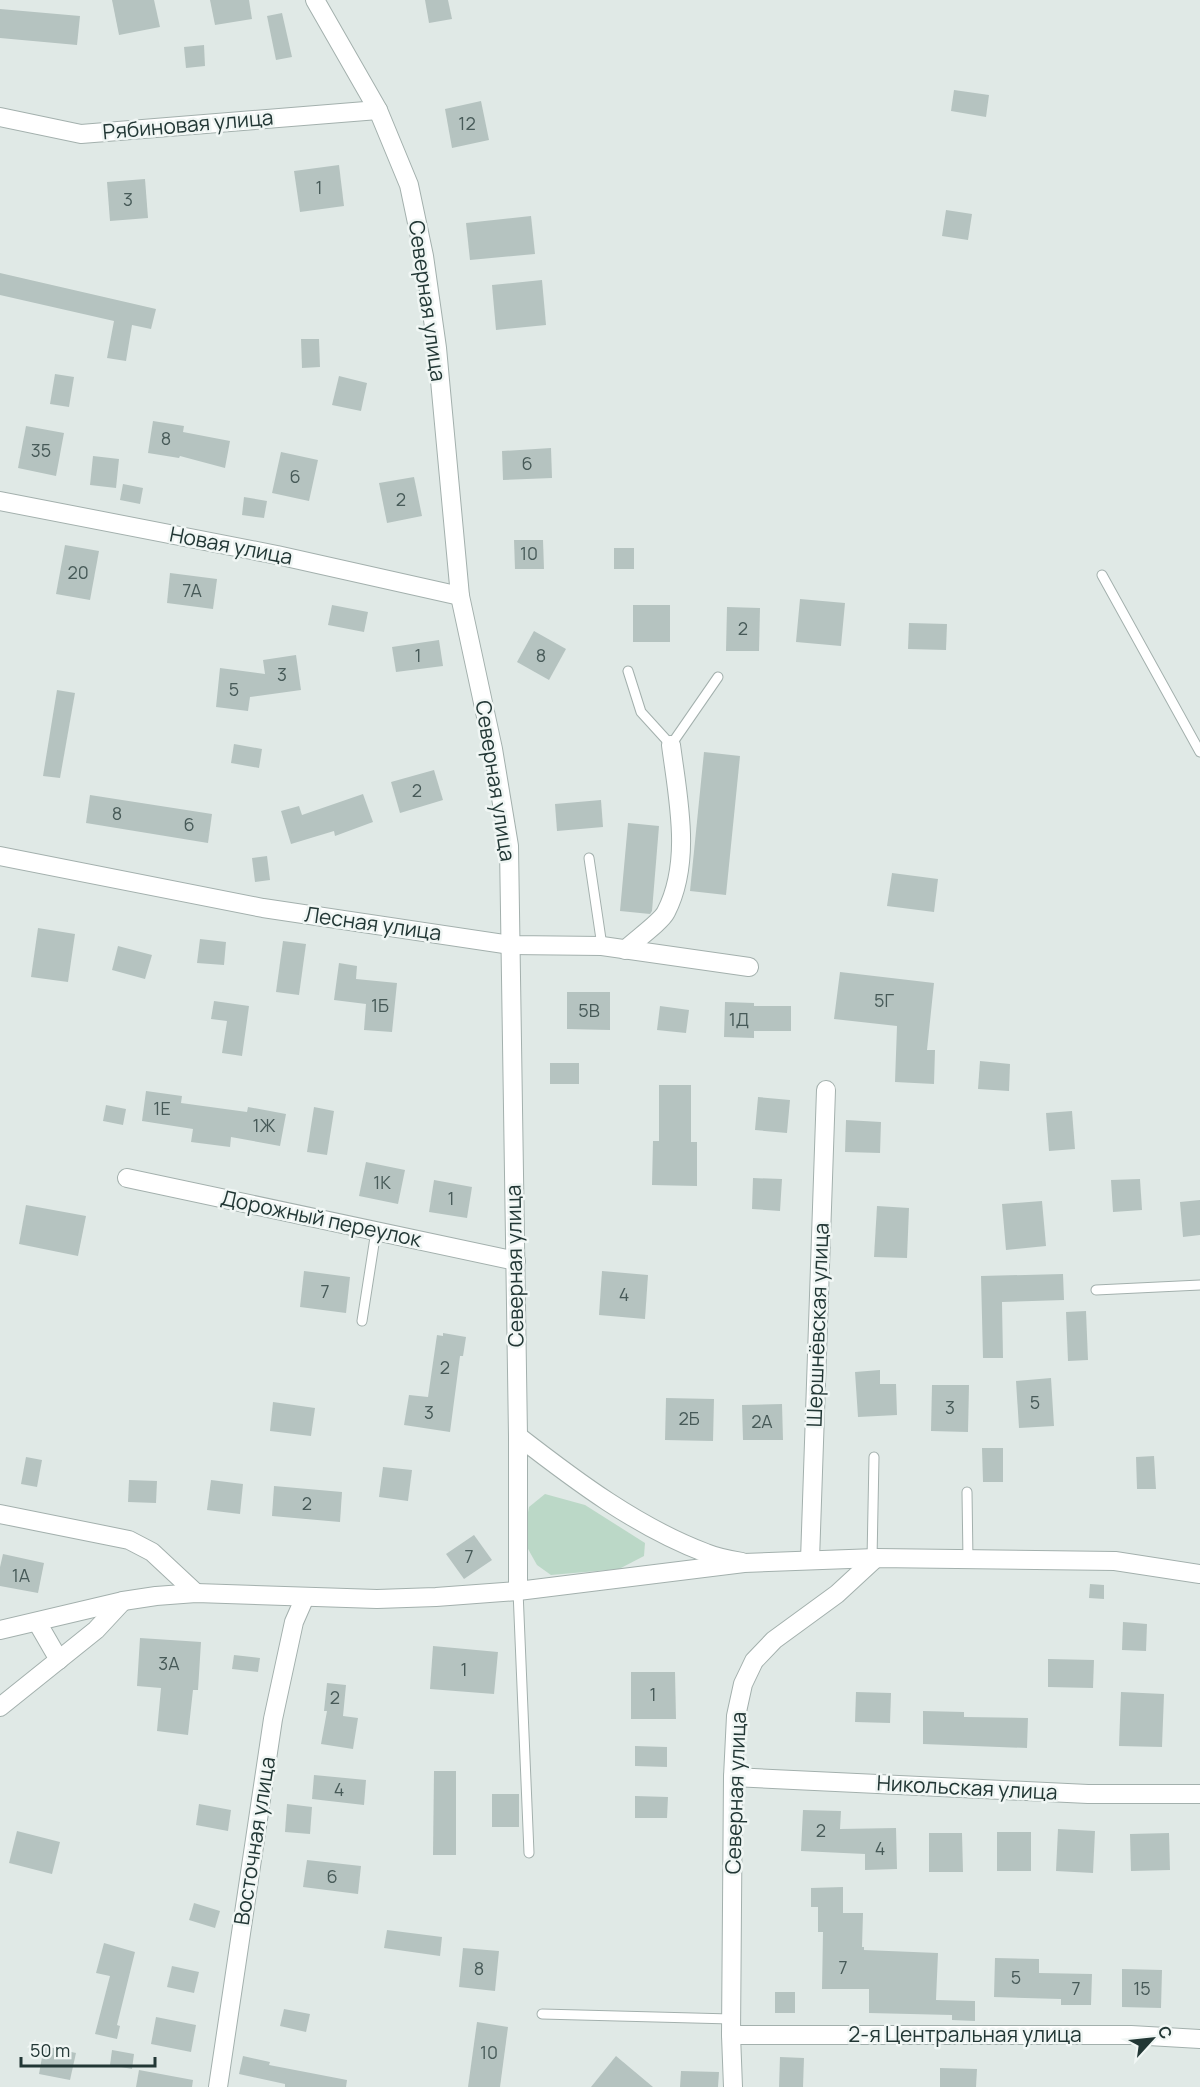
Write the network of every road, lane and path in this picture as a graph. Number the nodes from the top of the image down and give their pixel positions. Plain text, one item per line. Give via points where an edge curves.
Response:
1 (315, 0) edge
2 (378, 110) junction
3 (0, 117) edge
4 (0, 501) edge
5 (1102, 575) dead end
6 (460, 596) junction
7 (628, 671) dead end
8 (718, 677) dead end
9 (671, 744) junction
10 (1200, 752) edge
11 (0, 856) edge
12 (589, 858) dead end
13 (511, 945) junction
14 (602, 946) junction
15 (625, 950) junction
16 (749, 967) dead end
17 (826, 1090) dead end
18 (127, 1178) dead end
19 (376, 1231) junction
20 (516, 1261) junction
21 (1200, 1285) edge
22 (1096, 1290) dead end
23 (362, 1321) dead end
24 (518, 1437) junction
25 (874, 1457) dead end
26 (967, 1492) dead end
27 (0, 1514) edge
28 (874, 1558) junction
29 (810, 1560) junction
30 (968, 1560) junction
31 (744, 1563) junction
32 (1200, 1574) edge
33 (518, 1591) junction
34 (196, 1593) junction
35 (305, 1597) junction
36 (123, 1601) junction
37 (37, 1623) junction
38 (0, 1630) edge
39 (59, 1660) junction
40 (0, 1707) edge
41 (733, 1777) junction
42 (1200, 1794) edge
43 (529, 1853) dead end
44 (542, 2014) dead end
45 (731, 2027) junction
46 (1200, 2039) edge
47 (218, 2087) edge
48 (734, 2087) edge

1 - 2 street, Северная улица
2 - 3 street, Рябиновая улица via 81,134
2 - 6 street, Северная улица via 409,185 423,256 437,348
4 - 6 street, Новая улица via 277,555
5 - 10 lane
6 - 13 street, Северная улица via 509,846
7 - 9 lane via 641,712
8 - 9 lane
9 - 15 street via 682,828 678,878 665,914
11 - 13 street, Лесная улица via 263,908
12 - 14 lane
13 - 14 street, Лесная улица
13 - 20 street, Северная улица
14 - 15 street, Лесная улица
15 - 16 street, Лесная улица
17 - 29 street, Шершнёвская улица
18 - 19 street, Дорожный переулок
19 - 20 street, Дорожный переулок
19 - 23 lane
20 - 24 street, Северная улица
21 - 22 lane
24 - 31 street via 585,1487 667,1536 708,1554
24 - 33 street, Северная улица
25 - 28 lane
26 - 30 lane
27 - 34 street via 129,1540 152,1552
28 - 29 street
28 - 30 street
28 - 41 street, Северная улица via 837,1594 774,1640 754,1661 743,1684 736,1716
29 - 31 street
30 - 32 street via 1115,1562
31 - 33 street
33 - 35 street via 424,1598
33 - 43 lane
34 - 35 street
34 - 36 street
35 - 47 street, Восточная улица via 294,1622 273,1719
36 - 37 street
36 - 39 street via 96,1630
37 - 38 street
37 - 39 street
39 - 40 street
41 - 42 street, Никольская улица via 1088,1794
41 - 45 street, Северная улица
44 - 45 lane
45 - 46 street, 2-я Центральная улица
45 - 48 street, Северная улица

